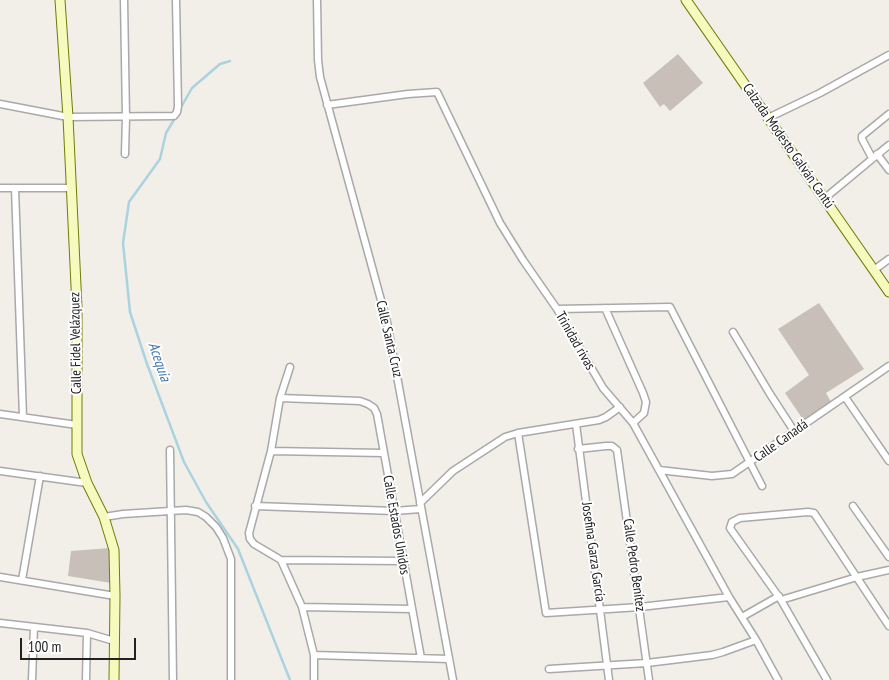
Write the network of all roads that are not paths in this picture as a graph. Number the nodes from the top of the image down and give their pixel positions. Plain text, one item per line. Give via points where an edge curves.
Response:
1 (60, 0) edge
2 (124, 0) edge
3 (176, 0) edge
4 (317, 0) edge
5 (686, 0) edge
6 (889, 56) edge
7 (0, 104) edge
8 (327, 105) junction
9 (889, 114) edge
10 (126, 117) junction
11 (68, 118) junction
12 (768, 118) junction
13 (889, 144) edge
14 (125, 154) dead end
15 (875, 156) junction
16 (889, 170) edge
17 (0, 188) edge
18 (15, 188) junction
19 (72, 188) junction
20 (825, 198) junction
21 (889, 259) edge
22 (874, 270) junction
23 (889, 292) edge
24 (557, 308) junction
25 (605, 308) junction
26 (734, 332) dead end
27 (889, 366) edge
28 (290, 367) dead end
29 (845, 397) junction
30 (280, 398) junction
31 (620, 407) junction
32 (0, 414) edge
33 (23, 417) junction
34 (633, 423) junction
35 (576, 424) junction
36 (77, 425) junction
37 (794, 431) junction
38 (518, 433) junction
39 (578, 449) junction
40 (170, 450) dead end
41 (271, 451) junction
42 (383, 453) junction
43 (889, 461) edge
44 (751, 462) junction
45 (659, 470) junction
46 (0, 471) edge
47 (40, 476) junction
48 (87, 483) junction
49 (762, 486) dead end
50 (255, 506) junction
51 (420, 506) junction
52 (853, 506) dead end
53 (171, 510) junction
54 (394, 512) junction
55 (104, 517) junction
56 (889, 557) edge
57 (281, 560) junction
58 (402, 561) junction
59 (889, 570) edge
60 (857, 576) junction
61 (0, 577) edge
62 (22, 580) junction
63 (116, 596) junction
64 (729, 597) junction
65 (780, 598) junction
66 (302, 607) junction
67 (640, 607) junction
68 (412, 609) junction
69 (601, 609) junction
70 (742, 617) junction
71 (0, 623) edge
72 (889, 626) edge
73 (34, 627) junction
74 (87, 633) junction
75 (756, 640) junction
76 (114, 641) junction
77 (314, 655) junction
78 (421, 658) junction
79 (449, 659) junction
80 (647, 663) junction
81 (607, 665) junction
82 (550, 670) dead end
83 (32, 680) edge
84 (86, 680) edge
85 (114, 680) edge
86 (173, 680) edge
87 (231, 680) edge
88 (314, 680) edge
89 (453, 680) edge
90 (609, 680) edge
91 (649, 680) edge
92 (778, 680) edge
93 (827, 680) edge

1 - 11 street, Calle Fidel Velázquez
2 - 10 street
3 - 10 street via 176,115
4 - 8 street, Calle Santa Cruz via 318,60
5 - 12 street, Calzada Modesto Galván Cantú
6 - 12 street
7 - 11 street
8 - 24 street, Trinidad rivas via 437,92 500,223
8 - 51 street, Calle Santa Cruz via 387,322
9 - 15 street via 864,133 862,139
10 - 11 street
10 - 14 street
11 - 19 street, Calle Fidel Velázquez
12 - 20 street, Calzada Modesto Galván Cantú
13 - 15 street
15 - 16 street
15 - 20 street
17 - 18 street
18 - 19 street
18 - 33 street
19 - 36 street, Calle Fidel Velázquez
20 - 22 street, Calzada Modesto Galván Cantú
21 - 22 street
22 - 23 street, Calzada Modesto Galván Cantú
24 - 25 street
24 - 31 street, Trinidad rivas via 603,388
25 - 34 street via 646,402 644,413
25 - 44 street via 670,307
26 - 37 street
27 - 29 street, Calle Canadá
28 - 30 street
29 - 37 street, Calle Canadá
29 - 43 street
30 - 41 street
30 - 42 street, Calle Estados Unidos via 368,404 377,414
31 - 34 street, Trinidad rivas
31 - 35 street via 606,418
32 - 33 street
33 - 36 street
34 - 45 street, Trinidad rivas
35 - 38 street
35 - 39 street, Josefina Garza García
36 - 48 street, Calle Fidel Velázquez via 77,454
37 - 44 street, Calle Canadá
38 - 51 street via 505,437 470,459 443,480
38 - 69 street via 546,613
39 - 67 street, Calle Pedro Benítez via 612,446 617,450
39 - 69 street, Josefina Garza García
40 - 53 street
41 - 42 street
41 - 50 street
42 - 54 street, Calle Estados Unidos
44 - 45 street, Calle Canadá via 724,476
44 - 49 street
45 - 64 street, Trinidad rivas
46 - 47 street
47 - 48 street
47 - 62 street
48 - 55 street, Calle Fidel Velázquez
50 - 54 street
50 - 57 street via 249,528 250,539
51 - 54 street
51 - 79 street, Calle Santa Cruz
52 - 56 street
53 - 55 street
53 - 86 street
53 - 87 street via 198,512 206,517 223,538 231,559
54 - 58 street, Calle Estados Unidos
55 - 63 street, Calle Fidel Velázquez via 114,550
57 - 58 street
57 - 66 street
58 - 68 street, Calle Estados Unidos
59 - 60 street
60 - 65 street
60 - 65 street via 814,513 734,519 730,524 732,531
60 - 72 street
61 - 62 street
62 - 63 street
63 - 76 street, Calle Fidel Velázquez
64 - 67 street
64 - 70 street, Trinidad rivas
65 - 70 street
65 - 93 street
66 - 68 street
66 - 77 street
67 - 69 street
67 - 80 street, Calle Pedro Benítez
68 - 78 street, Calle Estados Unidos
69 - 81 street, Josefina Garza García
70 - 75 street, Trinidad rivas
71 - 73 street
73 - 74 street
73 - 83 street
74 - 76 street
74 - 84 street
75 - 80 street via 724,652
75 - 92 street, Trinidad rivas
76 - 85 street, Calle Fidel Velázquez
77 - 78 street
77 - 88 street
78 - 79 street
79 - 89 street, Calle Santa Cruz
80 - 81 street
80 - 91 street, Calle Pedro Benítez
81 - 82 street
81 - 90 street, Josefina Garza García

